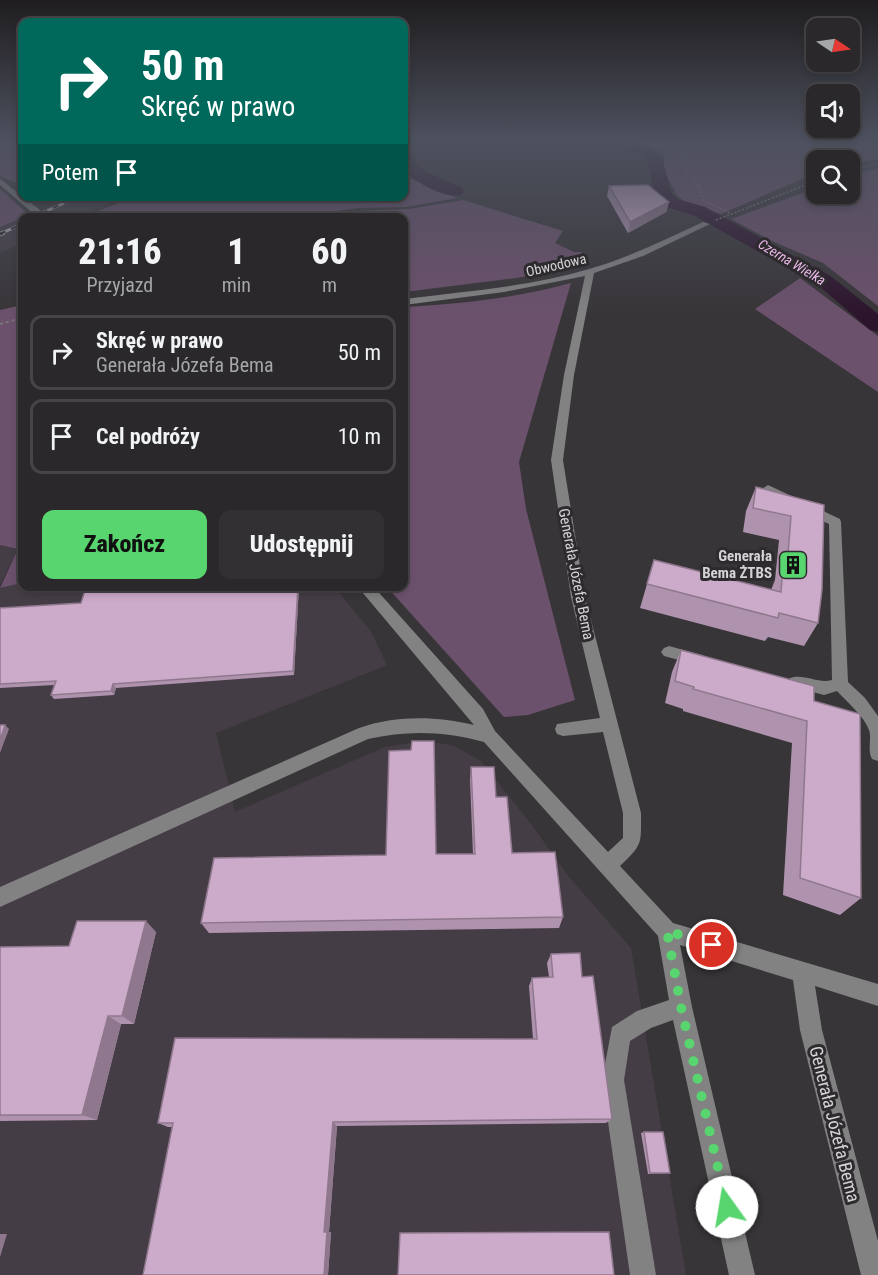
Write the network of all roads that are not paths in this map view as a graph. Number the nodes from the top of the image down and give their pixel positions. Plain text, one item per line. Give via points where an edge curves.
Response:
1 (24, 201) edge
2 (37, 212) dead end
3 (706, 224) dead end
4 (590, 272) junction
5 (408, 301) edge
6 (768, 489) edge
7 (368, 591) edge
8 (669, 652) dead end
9 (713, 663) edge
10 (780, 678) edge
11 (840, 684) junction
12 (609, 724) junction
13 (563, 729) dead end
14 (489, 736) junction
15 (878, 754) edge
16 (608, 865) junction
17 (0, 897) edge
18 (667, 931) junction
19 (802, 971) junction
20 (878, 995) edge
21 (681, 1007) junction
22 (643, 1275) edge
23 (742, 1275) edge
24 (874, 1275) edge

1 - 2 street
3 - 4 street, Obwodowa
4 - 5 street, Obwodowa via 504,289
4 - 12 street, Generała Józefa Bema via 557,460 578,597
6 - 11 street via 835,522
7 - 14 street via 477,714
8 - 9 street
10 - 11 street via 824,689
11 - 15 street via 877,728
12 - 13 street
12 - 16 street, Generała Józefa Bema via 632,813 632,842
14 - 16 street
14 - 17 street via 427,723 365,733
16 - 18 street
18 - 19 street
18 - 21 street
19 - 20 street
19 - 24 street, Generała Józefa Bema via 811,1030
21 - 22 street via 645,1019 620,1035 613,1080
21 - 23 street

